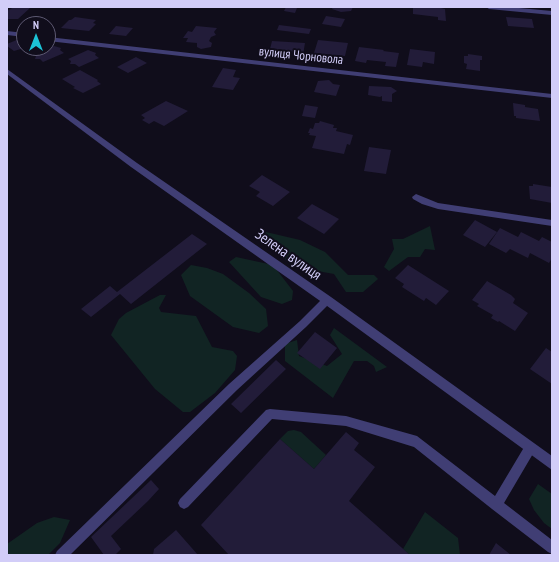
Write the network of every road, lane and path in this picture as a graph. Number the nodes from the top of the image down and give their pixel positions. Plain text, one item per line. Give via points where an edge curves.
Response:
1 (489, 7) edge
2 (552, 13) edge
3 (56, 40) edge
4 (7, 71) edge
5 (552, 96) edge
6 (416, 197) dead end
7 (552, 223) edge
8 (327, 300) junction
9 (530, 448) junction
10 (552, 464) edge
11 (184, 503) dead end
12 (496, 505) junction
13 (552, 548) edge
14 (61, 555) edge

1 - 2 street
3 - 5 street, вулиця Чорновола
4 - 8 street, Зелена вулиця
6 - 7 lane via 438,206
8 - 9 street, Зелена вулиця
8 - 14 lane via 233,387
9 - 10 street, Зелена вулиця
9 - 12 lane
11 - 12 lane via 270,414 346,421 417,442
12 - 13 lane

